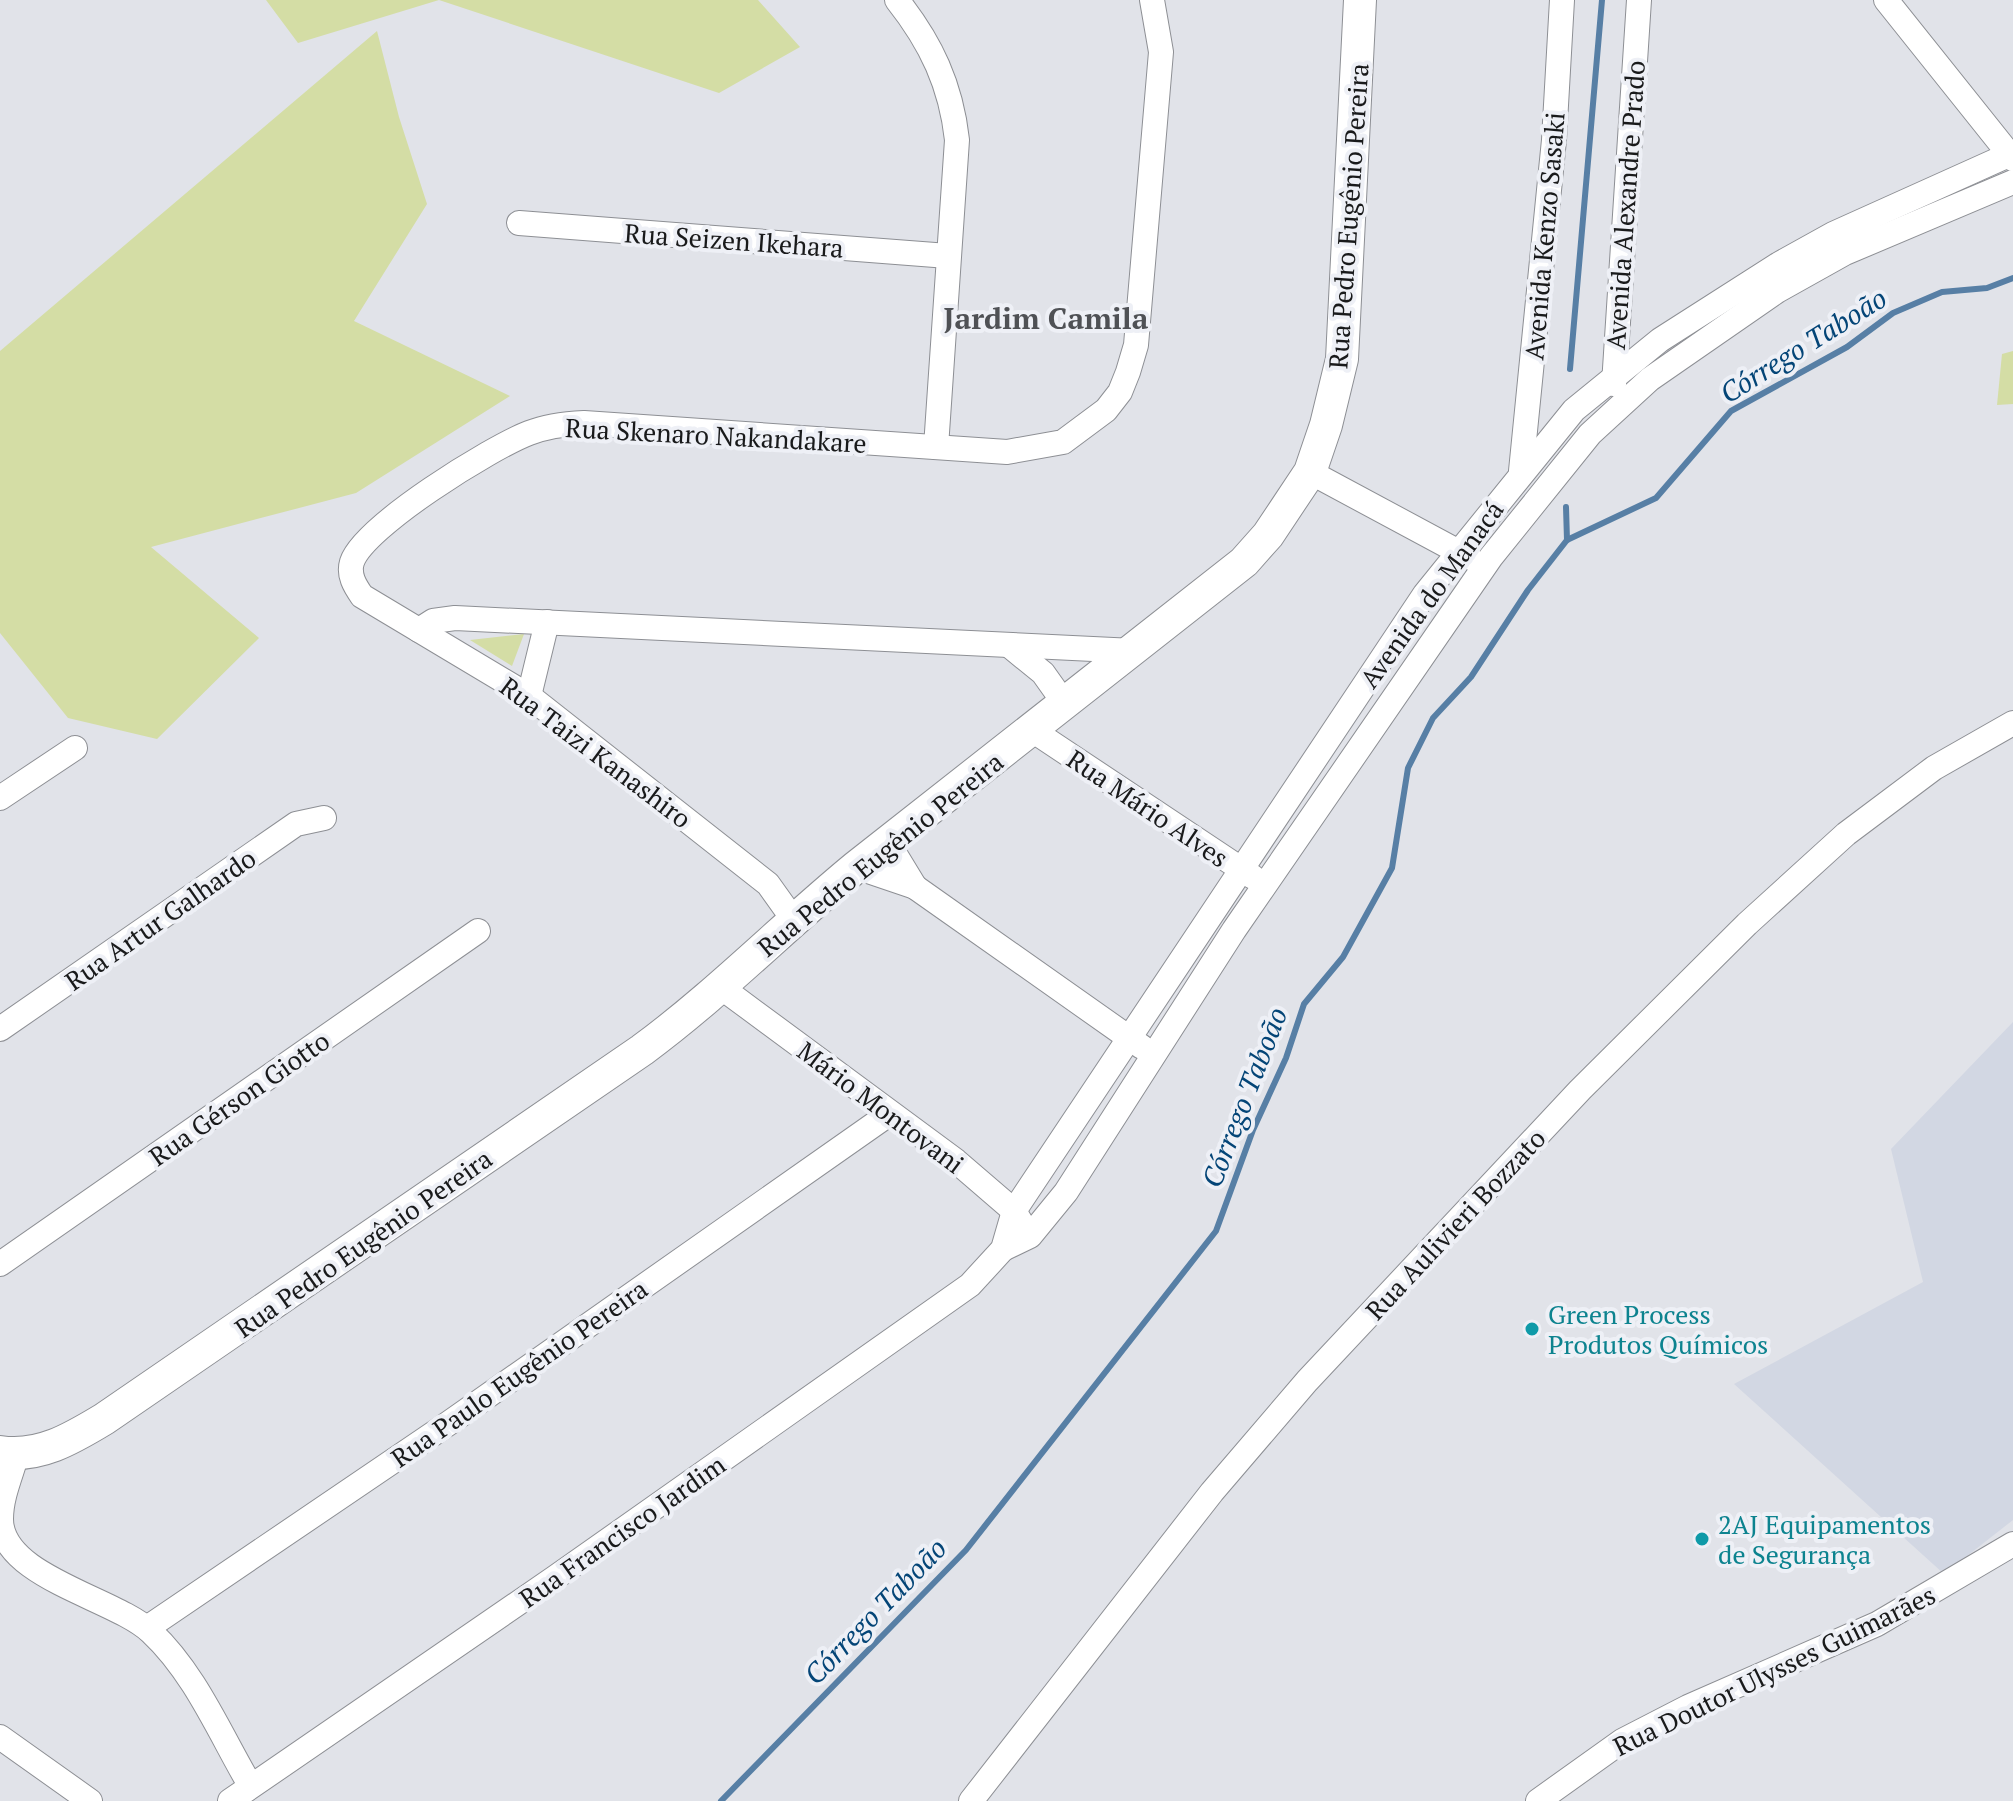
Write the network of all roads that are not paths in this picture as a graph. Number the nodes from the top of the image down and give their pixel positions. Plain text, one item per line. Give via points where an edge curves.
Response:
1 (897, 0) edge
2 (1152, 0) edge
3 (1360, 0) edge
4 (1562, 0) edge
5 (1639, 0) edge
6 (1888, 1) edge
7 (2012, 156) edge
8 (2013, 182) edge
9 (519, 223) dead end
10 (948, 256) junction
11 (1614, 376) junction
12 (1530, 398) junction
13 (1612, 411) junction
14 (1549, 438) junction
15 (1581, 443) junction
16 (936, 447) junction
17 (1521, 471) junction
18 (1310, 472) junction
19 (1457, 551) junction
20 (1485, 566) junction
21 (547, 622) junction
22 (419, 630) junction
23 (1011, 647) junction
24 (1134, 651) junction
25 (529, 696) junction
26 (1065, 704) junction
27 (2013, 723) edge
28 (1032, 730) junction
29 (75, 748) dead end
30 (0, 798) edge
31 (324, 818) dead end
32 (887, 841) junction
33 (856, 867) junction
34 (1240, 869) junction
35 (1265, 884) junction
36 (915, 887) junction
37 (804, 909) junction
38 (478, 931) dead end
39 (722, 988) junction
40 (0, 1029) edge
41 (1130, 1039) junction
42 (1153, 1056) junction
43 (889, 1114) junction
44 (1014, 1211) junction
45 (1030, 1236) junction
46 (1003, 1249) junction
47 (0, 1264) edge
48 (8, 1453) edge
49 (2013, 1544) edge
50 (147, 1628) junction
51 (0, 1737) edge
52 (250, 1785) junction
53 (90, 1801) edge
54 (230, 1801) edge
55 (971, 1801) edge
56 (1538, 1801) edge

1 - 10 street via 922,32 953,108 957,140
2 - 16 street, Rua Skenaro Nakandakare via 1160,68 1136,345 1120,392 1106,410 1063,442 1007,452
3 - 18 street, Rua Pedro Eugênio Pereira via 1342,359
4 - 12 street, Avenida Kenzo Sasaki
5 - 11 street, Avenida Alexandre Prado
6 - 7 street
7 - 11 street, Avenida do Manacá via 1833,234 1660,340
8 - 13 street, Avenida do Manacá via 1845,253 1777,291
9 - 10 street, Rua Seizen Ikehara
10 - 16 street
11 - 13 street, Avenida Alexandre Prado
11 - 14 street, Avenida do Manacá
12 - 14 street
12 - 17 street, Avenida Kenzo Sasaki
13 - 15 street, Avenida do Manacá
14 - 15 street
14 - 17 street, Avenida do Manacá
15 - 20 street, Avenida do Manacá
16 - 22 street, Rua Skenaro Nakandakare via 584,423 530,433 461,471 383,525 353,561 351,573 362,596
17 - 19 street, Avenida do Manacá
18 - 19 street
18 - 24 street, Rua Pedro Eugênio Pereira via 1244,562
19 - 20 street
19 - 34 street, Avenida do Manacá
20 - 35 street, Avenida do Manacá
21 - 22 street via 455,618 433,621
21 - 23 street
21 - 25 street
22 - 25 street, Rua Taizi Kanashiro
23 - 24 street
23 - 26 street via 1043,673
24 - 26 street, Rua Pedro Eugênio Pereira
25 - 37 street, Rua Taizi Kanashiro
26 - 28 street, Rua Pedro Eugênio Pereira
27 - 55 street, Rua Aulivieri Bozzato via 1934,768 1846,834 1580,1090 1288,1403
28 - 32 street, Rua Pedro Eugênio Pereira
28 - 34 street, Rua Mário Alves
29 - 30 street
31 - 40 street, Rua Artur Galhardo via 296,824
32 - 33 street, Rua Pedro Eugênio Pereira
32 - 36 street
33 - 36 street
33 - 37 street, Rua Pedro Eugênio Pereira
34 - 35 street, Rua Mário Alves
34 - 41 street, Avenida do Manacá
35 - 42 street, Avenida do Manacá
36 - 41 street
37 - 39 street, Rua Pedro Eugênio Pereira
38 - 47 street, Rua Gérson Giotto
39 - 43 street, Mário Montovani
39 - 48 street, Rua Pedro Eugênio Pereira via 642,1050 104,1419 45,1450
41 - 42 street
41 - 44 street, Avenida do Manacá
42 - 45 street, Avenida do Manacá via 1066,1192
43 - 44 street, Mário Montovani
43 - 50 street, Rua Paulo Eugênio Pereira
44 - 45 street, Mário Montovani
44 - 46 street, Rua Francisco Jardim
45 - 46 street, Rua Francisco Jardim
46 - 52 street, Rua Francisco Jardim via 945,1305
48 - 50 street via 1,1522 14,1553
49 - 56 street, Rua Doutor Ulysses Guimarães via 1877,1624 1622,1741
50 - 52 street via 182,1666
51 - 53 street
52 - 54 street, Rua Francisco Jardim

